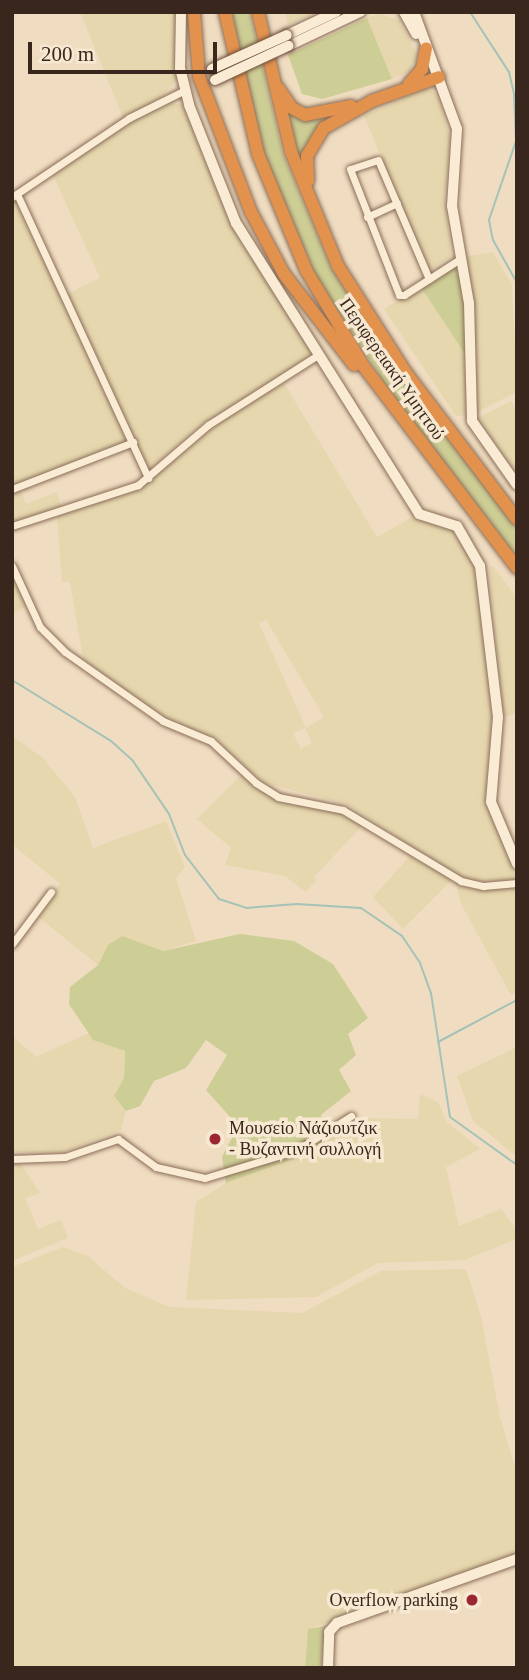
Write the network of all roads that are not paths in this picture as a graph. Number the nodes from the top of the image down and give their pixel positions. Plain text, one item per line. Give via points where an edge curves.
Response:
1 (180, 12) edge
2 (194, 12) edge
3 (225, 12) edge
4 (258, 12) edge
5 (336, 12) edge
6 (360, 12) edge
7 (406, 13) edge
8 (288, 41) junction
9 (424, 46) junction
10 (266, 55) junction
11 (438, 74) junction
12 (200, 81) junction
13 (409, 84) junction
14 (185, 90) junction
15 (372, 101) junction
16 (15, 195) edge
17 (397, 203) junction
18 (367, 217) junction
19 (318, 224) junction
20 (460, 259) junction
21 (429, 279) junction
22 (318, 355) junction
23 (416, 437) junction
24 (133, 442) junction
25 (148, 478) junction
26 (517, 485) edge
27 (12, 489) edge
28 (517, 519) edge
29 (12, 526) edge
30 (12, 566) edge
31 (517, 568) edge
32 (517, 864) edge
33 (517, 883) edge
34 (51, 892) dead end
35 (12, 944) edge
36 (351, 1116) dead end
37 (12, 1159) edge
38 (517, 1559) edge
39 (328, 1668) edge

1 - 14 street
2 - 12 highway
3 - 23 highway, Περιφερειακή Υμηττού via 249,123 293,245 343,336
4 - 10 highway, Περιφερειακή Υμηττού
5 - 8 street
6 - 8 street
7 - 9 street
8 - 12 street, bridge
9 - 11 street
9 - 13 highway via 422,69
10 - 15 highway via 282,97 298,112 318,116
10 - 19 highway, Περιφερειακή Υμηττού via 284,128
11 - 13 highway
11 - 20 street via 457,133 452,198
12 - 23 highway via 272,254 341,350
13 - 15 highway
14 - 16 street via 129,118
14 - 22 street via 236,223
15 - 19 highway via 324,128 309,148 306,175
16 - 24 street
17 - 18 street
17 - 18 street via 378,160 352,168 349,174
17 - 21 street
18 - 21 street via 398,295
19 - 28 highway, Περιφερειακή Υμηττού via 374,327
20 - 21 street
20 - 26 street via 469,303 472,421
22 - 25 street via 208,425
22 - 32 street via 419,514 457,526 480,565 498,718 491,802
23 - 31 highway, Περιφερειακή Υμηττού
24 - 25 street
24 - 27 street
25 - 29 street via 127,490
30 - 33 street via 40,627 65,652 163,721 211,741 278,797 343,810 461,881 492,886
34 - 35 street
36 - 37 street via 297,1150 205,1178 156,1167 118,1139 65,1157
38 - 39 street via 334,1626 329,1632

